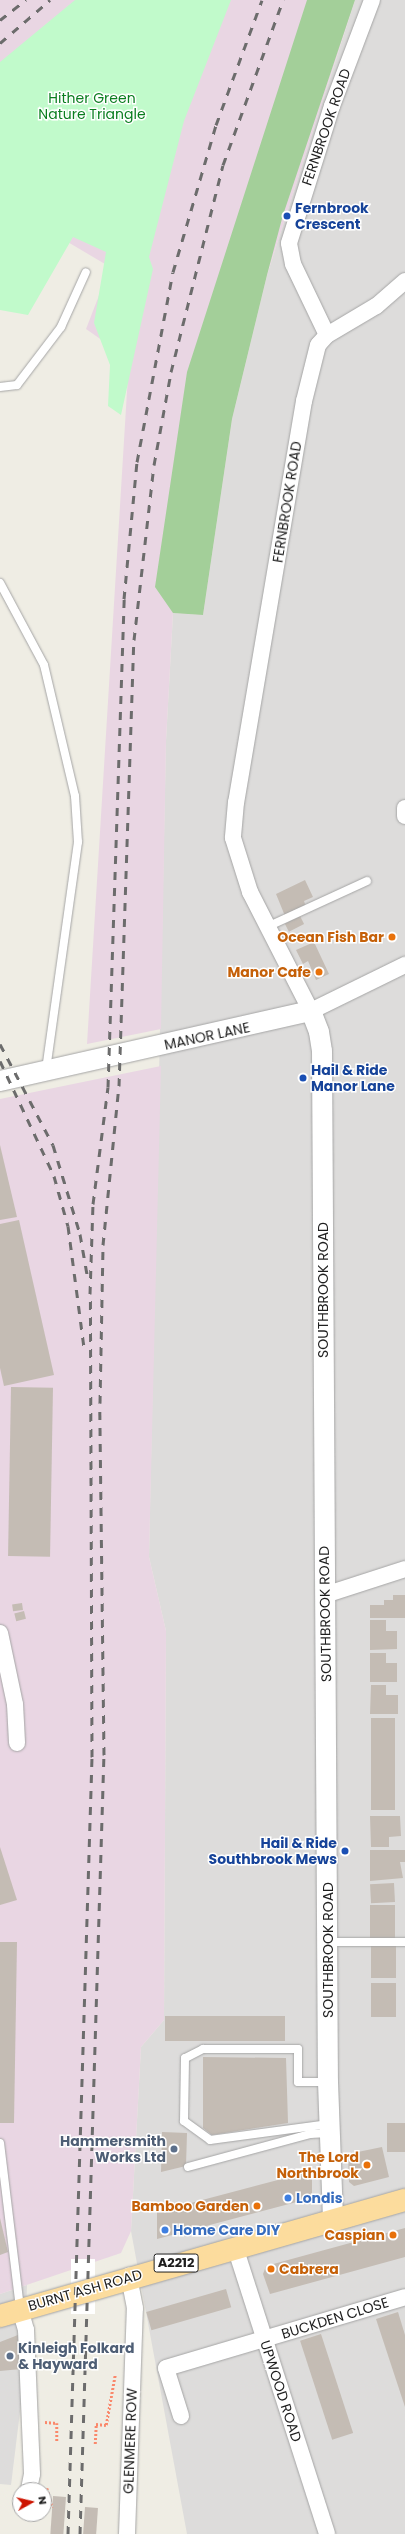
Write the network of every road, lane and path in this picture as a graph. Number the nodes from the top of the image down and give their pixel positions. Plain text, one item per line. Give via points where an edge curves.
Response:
1 (372, 0) edge
2 (86, 272) dead end
3 (405, 281) edge
4 (327, 335) junction
5 (0, 387) edge
6 (0, 583) edge
7 (405, 808) edge
8 (405, 816) edge
9 (367, 881) dead end
10 (267, 927) junction
11 (405, 965) edge
12 (311, 1011) junction
13 (46, 1071) junction
14 (0, 1081) edge
15 (405, 1569) edge
16 (325, 1594) junction
17 (0, 1633) edge
18 (17, 1743) dead end
19 (328, 1942) junction
20 (405, 1942) edge
21 (328, 2082) junction
22 (329, 2129) junction
23 (0, 2143) edge
24 (188, 2167) dead end
25 (405, 2200) edge
26 (333, 2220) junction
27 (235, 2247) junction
28 (129, 2276) junction
29 (405, 2297) edge
30 (10, 2312) edge
31 (265, 2339) junction
32 (181, 2416) dead end
33 (43, 2422) dead end
34 (96, 2424) dead end
35 (57, 2442) dead end
36 (94, 2444) dead end
37 (30, 2482) edge
38 (127, 2534) edge
39 (327, 2534) edge

1 - 4 street, FERNBROOK ROAD via 332,106 289,243 293,264
2 - 5 lane via 61,327 17,385
3 - 4 street via 359,318
4 - 10 street, FERNBROOK ROAD via 318,345 304,400 236,802 233,838 240,868
6 - 13 lane via 44,665 75,796 78,842
7 - 8 street
9 - 10 lane
10 - 12 street, FERNBROOK ROAD
11 - 12 street, MANOR LANE
12 - 13 street, MANOR LANE
12 - 16 street, SOUTHBROOK ROAD via 322,1051
13 - 14 street, MANOR LANE
15 - 16 street
16 - 19 street, SOUTHBROOK ROAD
17 - 18 street via 15,1704
19 - 20 lane
19 - 21 street, SOUTHBROOK ROAD
21 - 22 street, SOUTHBROOK ROAD
21 - 22 lane via 298,2082 298,2050 203,2049 185,2058 184,2121 210,2140
22 - 24 lane
22 - 26 street, SOUTHBROOK ROAD
23 - 30 lane
25 - 26 main road, BURNT ASH ROAD / A2212
26 - 27 main road, BURNT ASH ROAD / A2212
27 - 28 main road, BURNT ASH ROAD / A2212
27 - 31 street, UPWOOD ROAD
28 - 30 main road, BURNT ASH ROAD / A2212
28 - 38 street, GLENMERE ROW via 135,2308
29 - 31 street, BUCKDEN CLOSE
30 - 37 street via 26,2330
31 - 32 street, BUCKDEN CLOSE via 166,2368
31 - 39 street, UPWOOD ROAD
33 - 35 path via 57,2423
34 - 36 path

